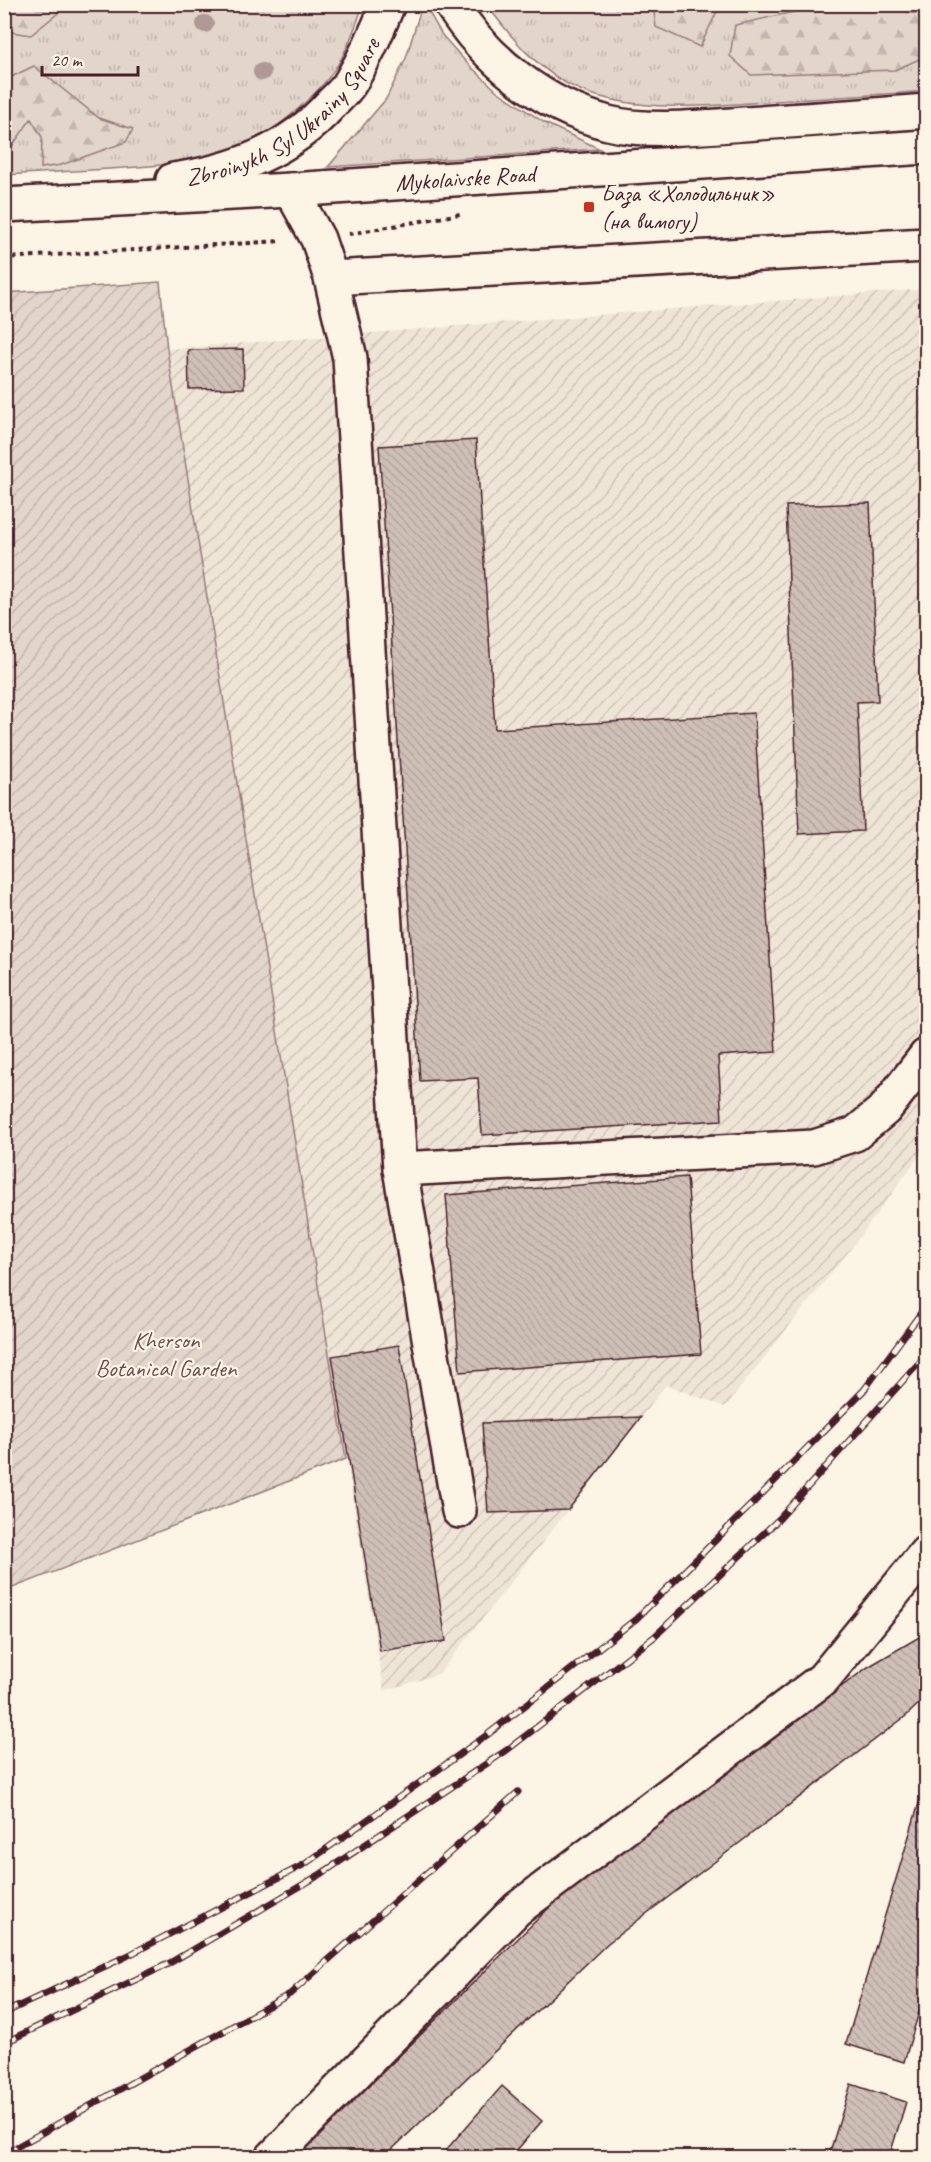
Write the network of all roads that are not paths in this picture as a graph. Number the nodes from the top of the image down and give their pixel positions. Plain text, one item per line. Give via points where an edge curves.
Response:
1 (388, 4) edge
2 (451, 4) edge
3 (927, 111) edge
4 (927, 147) edge
5 (291, 190) junction
6 (4, 203) edge
7 (927, 245) edge
8 (331, 278) junction
9 (927, 1056) edge
10 (400, 1169) junction
11 (459, 1511) dead end
12 (927, 1553) edge
13 (272, 2157) edge

1 - 6 main road, Zbroinykh Syl Ukrainy Square via 371,46 348,85 315,122 281,147 236,167 182,178
2 - 3 main road via 477,40 534,90 610,124 644,128 707,126
4 - 5 main road, Mykolaivske Road
5 - 6 main road, Mykolaivske Road
5 - 8 main road via 318,239
7 - 8 main road
8 - 10 main road via 350,358
9 - 10 main road via 885,1109 855,1134 814,1147
10 - 11 main road
12 - 13 main road via 823,1678 517,1909

